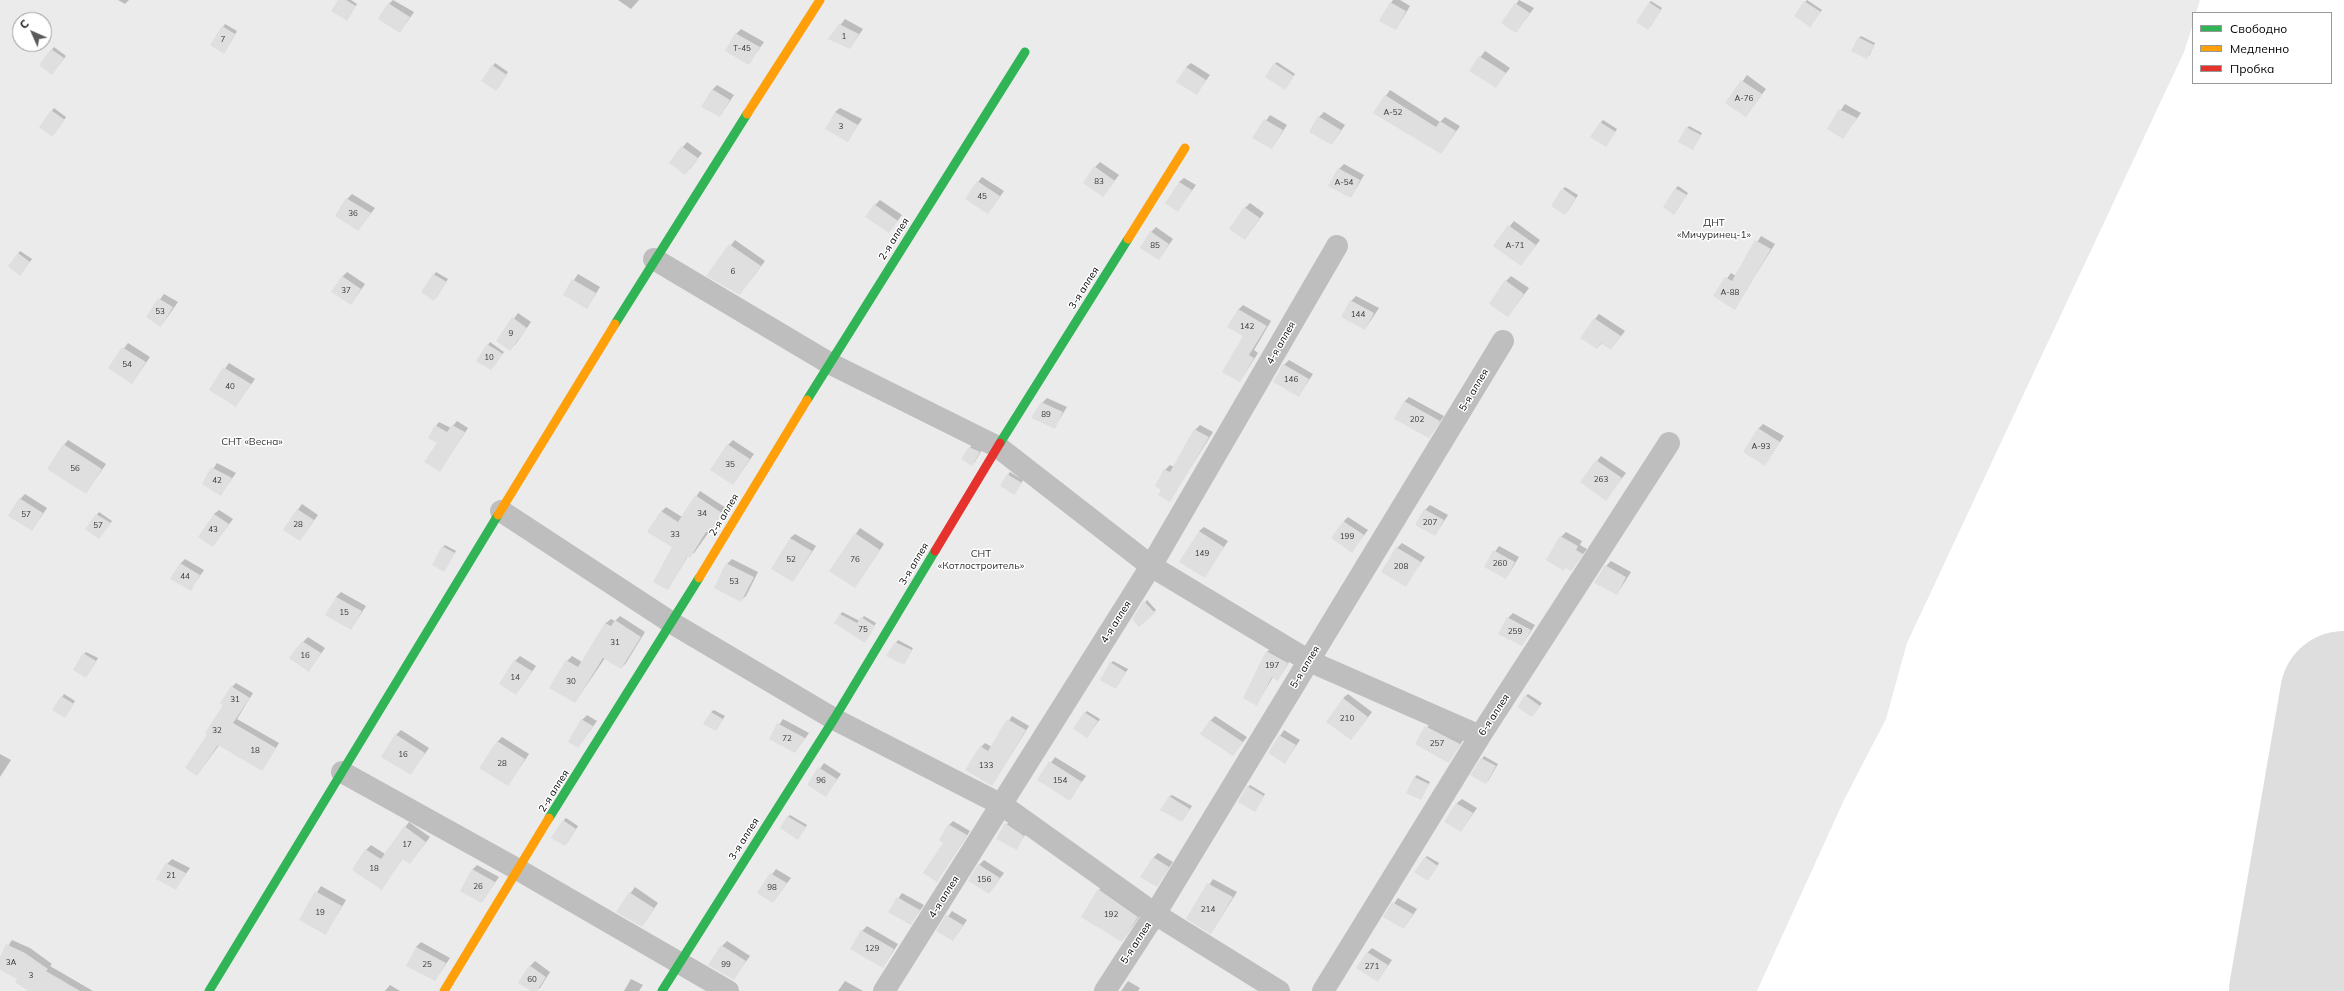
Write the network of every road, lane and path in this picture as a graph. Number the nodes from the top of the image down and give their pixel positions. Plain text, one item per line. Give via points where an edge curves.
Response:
1 (820, 0) edge
2 (1025, 52) dead end
3 (1185, 148) dead end
4 (1337, 246) dead end
5 (654, 259) junction
6 (1503, 341) dead end
7 (828, 363) junction
8 (1669, 443) dead end
9 (998, 447) junction
10 (501, 511) junction
11 (1151, 566) junction
12 (672, 623) junction
13 (1309, 661) junction
14 (834, 719) junction
15 (1480, 736) junction
16 (342, 772) junction
17 (1002, 805) junction
18 (517, 869) junction
19 (1155, 914) junction
20 (679, 962) junction
21 (209, 991) edge
22 (444, 991) edge
23 (662, 991) edge
24 (728, 991) edge
25 (884, 991) edge
26 (1105, 991) edge
27 (1280, 991) edge
28 (1323, 991) edge

1 - 5 street
2 - 7 street, 2-я аллея
3 - 9 street, 3-я аллея
4 - 11 street, 4-я аллея
5 - 7 street
5 - 10 street
6 - 13 street, 5-я аллея
7 - 9 street
7 - 12 street, 2-я аллея
8 - 15 street, 6-я аллея
9 - 11 street
9 - 14 street, 3-я аллея
10 - 12 street
10 - 16 street
11 - 13 street
11 - 17 street, 4-я аллея
12 - 14 street
12 - 18 street, 2-я аллея
13 - 15 street
13 - 19 street, 5-я аллея
14 - 17 street
14 - 20 street, 3-я аллея
15 - 28 street, 6-я аллея
16 - 18 street
16 - 21 street
17 - 19 street
17 - 25 street, 4-я аллея
18 - 20 street
18 - 22 street, 2-я аллея
19 - 26 street, 5-я аллея
19 - 27 street
20 - 23 street, 3-я аллея
20 - 24 street

